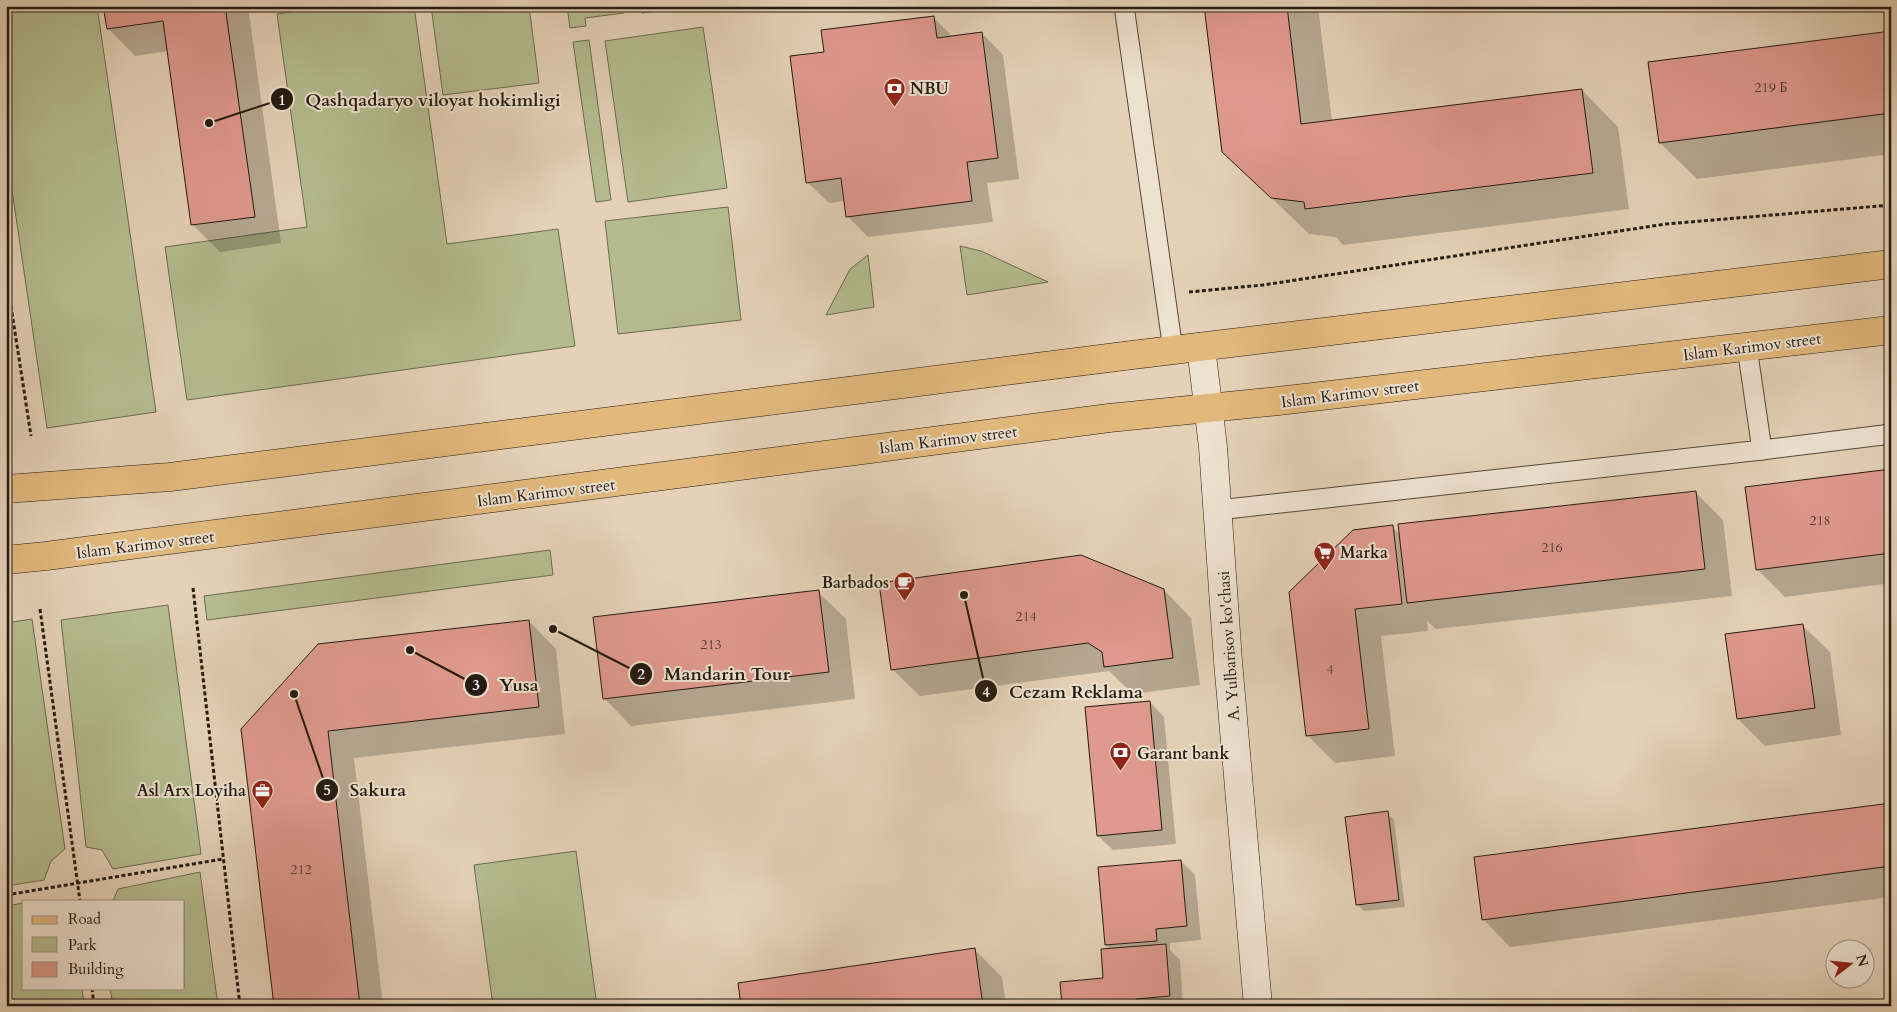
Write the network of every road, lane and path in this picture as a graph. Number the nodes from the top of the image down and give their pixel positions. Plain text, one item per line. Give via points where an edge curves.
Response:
1 (1124, 6) edge
2 (1891, 205) edge
3 (1891, 264) edge
4 (6, 274) edge
5 (1184, 292) dead end
6 (1891, 330) edge
7 (1201, 347) junction
8 (1747, 347) junction
9 (1172, 350) junction
10 (1208, 408) junction
11 (1891, 434) edge
12 (31, 436) dead end
13 (1762, 450) junction
14 (6, 489) edge
15 (1218, 510) junction
16 (6, 560) edge
17 (193, 588) dead end
18 (40, 609) dead end
19 (223, 859) junction
20 (78, 884) junction
21 (6, 895) edge
22 (80, 900) edge
23 (92, 990) edge
24 (94, 1006) edge
25 (240, 1006) edge
26 (1258, 1006) edge

1 - 9 lane
2 - 5 path via 1666,224 1263,285
3 - 7 main road
4 - 12 path
6 - 8 main road, Islam Karimov street
7 - 9 main road
7 - 10 street, A. Yulbarisov ko'chasi
8 - 10 main road, Islam Karimov street
8 - 13 lane
9 - 14 main road via 170,477
10 - 15 street, A. Yulbarisov ko'chasi
10 - 16 main road, Islam Karimov street
11 - 13 lane
13 - 15 lane
15 - 26 street, A. Yulbarisov ko'chasi
17 - 19 path
18 - 20 path
19 - 20 path
19 - 25 path
20 - 21 path
20 - 22 path
23 - 24 path

